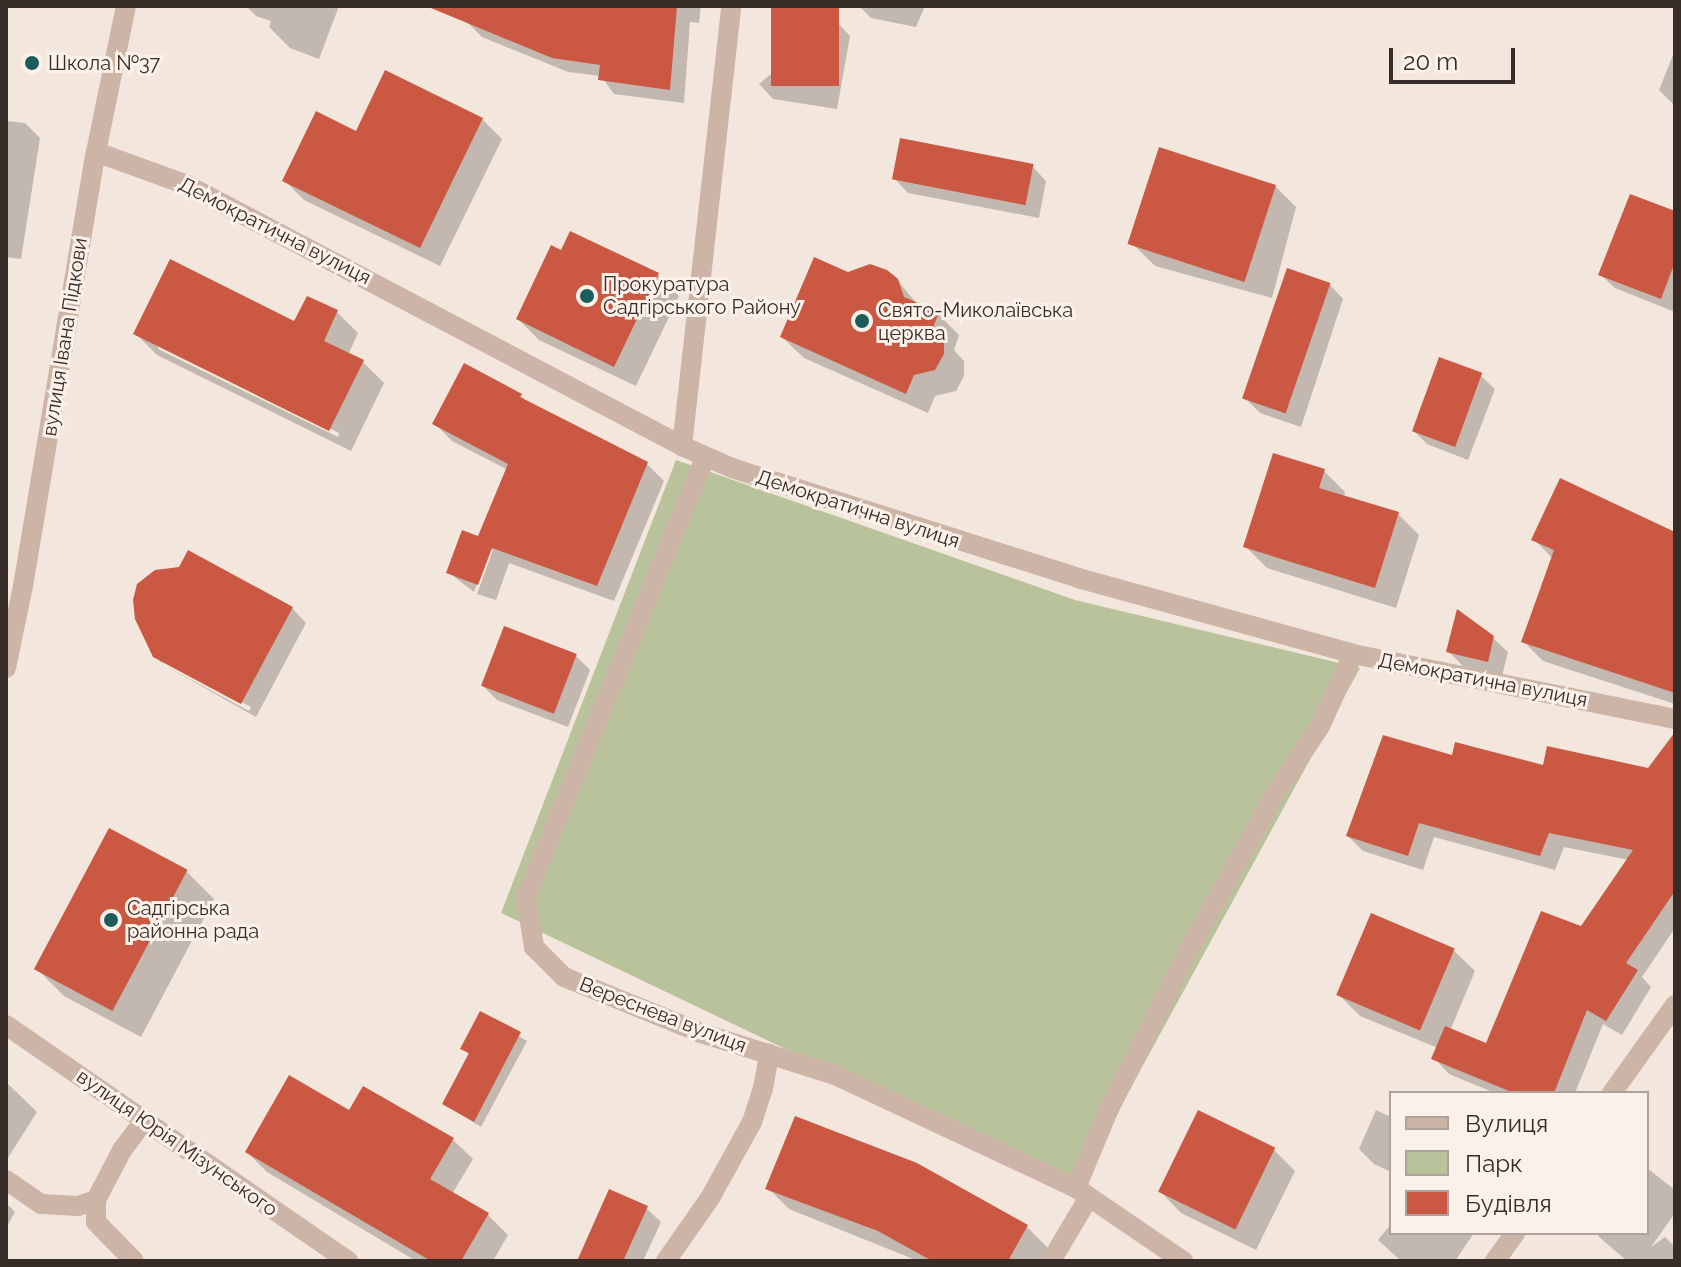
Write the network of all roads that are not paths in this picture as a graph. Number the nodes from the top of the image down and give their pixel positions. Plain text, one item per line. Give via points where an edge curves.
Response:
1 (126, 6) edge
2 (731, 6) edge
3 (96, 152) junction
4 (682, 446) junction
5 (705, 458) junction
6 (1353, 654) junction
7 (6, 668) edge
8 (1675, 719) edge
9 (1675, 1005) edge
10 (6, 1025) edge
11 (769, 1054) junction
12 (1613, 1091) edge
13 (144, 1121) junction
14 (6, 1180) edge
15 (1082, 1193) junction
16 (96, 1200) junction
17 (1514, 1235) edge
18 (134, 1261) edge
19 (348, 1261) edge
20 (666, 1261) edge
21 (1051, 1261) edge
22 (1183, 1261) edge
23 (1495, 1261) edge

1 - 3 street, вулиця Івана Підкови
2 - 4 street
3 - 4 street, Демократична вулиця via 187,185
3 - 7 street, вулиця Івана Підкови
4 - 5 street, Демократична вулиця
5 - 6 street, Демократична вулиця via 1064,573
5 - 11 street, Вереснева вулиця via 526,897 534,947 564,977 701,1033
6 - 8 street, Демократична вулиця
6 - 15 street via 1320,726 1275,794 1192,944 1107,1113
9 - 12 street
10 - 13 street, вулиця Юрія Мізунського
11 - 15 street, Вереснева вулиця via 835,1075
11 - 20 street via 752,1122 710,1198
13 - 16 street
13 - 19 street, вулиця Юрія Мізунського
14 - 16 street via 41,1204 78,1206
15 - 21 street
15 - 22 street, Вереснева вулиця
16 - 18 street via 96,1222
17 - 23 street

